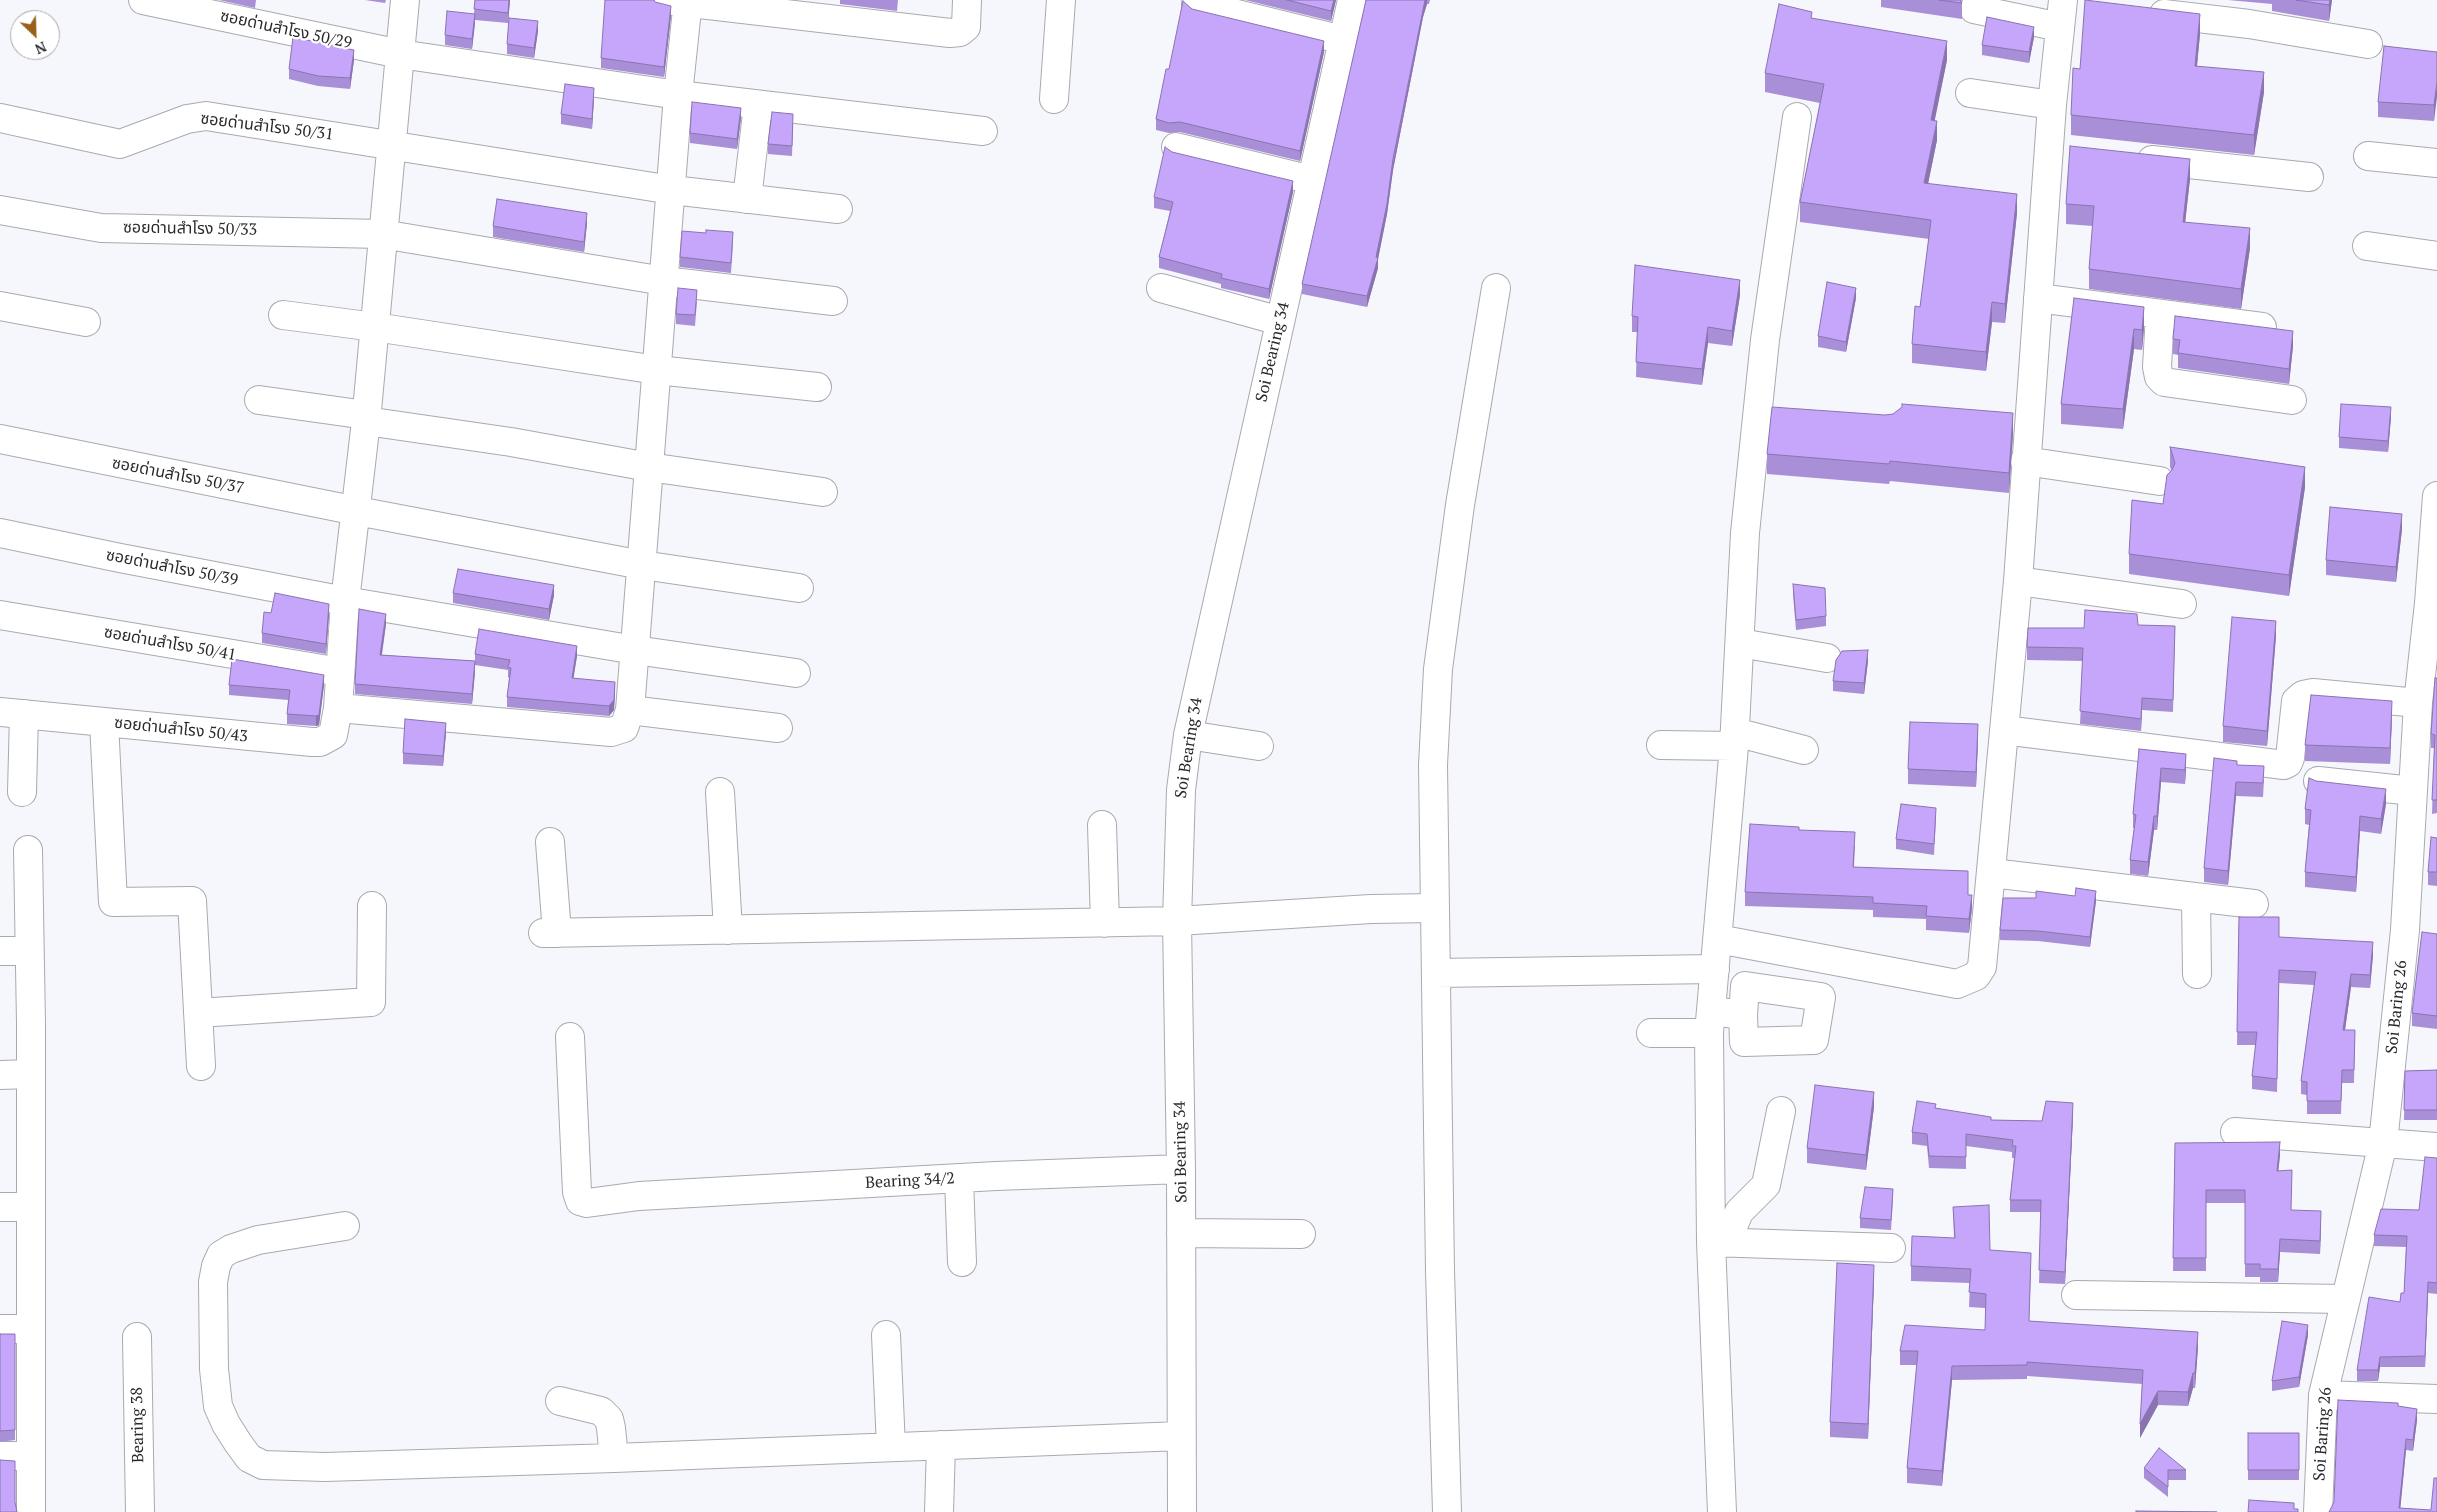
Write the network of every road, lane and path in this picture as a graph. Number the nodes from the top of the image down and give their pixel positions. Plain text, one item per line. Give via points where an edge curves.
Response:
1 (143, 0) edge
2 (405, 0) edge
3 (967, 0) edge
4 (1061, 0) edge
5 (1352, 0) edge
6 (680, 1) edge
7 (1196, 4) dead end
8 (2092, 5) edge
9 (782, 6) edge
10 (1974, 9) dead end
11 (2062, 9) edge
12 (2141, 11) edge
13 (1343, 40) junction
14 (2368, 44) dead end
15 (400, 54) junction
16 (1970, 93) dead end
17 (678, 96) junction
18 (1054, 99) dead end
19 (758, 105) junction
20 (2052, 105) junction
21 (1797, 117) dead end
22 (0, 118) edge
23 (983, 131) dead end
24 (391, 145) junction
25 (1176, 147) dead end
26 (2049, 148) junction
27 (2078, 152) edge
28 (2368, 156) dead end
29 (2126, 157) edge
30 (2437, 163) edge
31 (2309, 177) dead end
32 (1312, 180) junction
33 (672, 190) junction
34 (747, 198) junction
35 (838, 209) dead end
36 (0, 210) edge
37 (382, 234) junction
38 (2367, 246) dead end
39 (2437, 256) edge
40 (664, 281) junction
41 (1161, 288) dead end
42 (1496, 288) dead end
43 (2038, 298) junction
44 (833, 301) dead end
45 (0, 306) edge
46 (2160, 314) junction
47 (283, 315) dead end
48 (1280, 321) junction
49 (86, 322) dead end
50 (375, 327) junction
51 (2291, 331) edge
52 (657, 370) junction
53 (817, 387) dead end
54 (259, 400) dead end
55 (2292, 400) dead end
56 (366, 418) junction
57 (0, 439) edge
58 (2025, 461) junction
59 (649, 467) junction
60 (2160, 481) dead end
61 (823, 492) dead end
62 (2437, 496) edge
63 (357, 511) junction
64 (0, 532) edge
65 (642, 565) junction
66 (2018, 581) junction
67 (799, 588) dead end
68 (345, 601) junction
69 (2182, 604) dead end
70 (2433, 604) edge
71 (0, 615) edge
72 (1740, 643) junction
73 (635, 650) junction
74 (1827, 658) dead end
75 (340, 672) junction
76 (796, 673) dead end
77 (2418, 703) junction
78 (338, 708) junction
79 (630, 710) junction
80 (12, 713) edge
81 (104, 722) junction
82 (778, 728) dead end
83 (2004, 730) junction
84 (1188, 735) junction
85 (1735, 739) junction
86 (1661, 744) dead end
87 (1259, 746) dead end
88 (1804, 750) dead end
89 (2318, 781) edge
90 (2413, 791) junction
91 (22, 792) dead end
92 (720, 792) dead end
93 (1102, 825) dead end
94 (550, 842) dead end
95 (28, 850) dead end
96 (1992, 874) junction
97 (2196, 897) junction
98 (2254, 904) dead end
99 (372, 906) dead end
100 (1434, 908) junction
101 (1177, 921) junction
102 (1105, 923) junction
103 (728, 930) junction
104 (1718, 940) junction
105 (0, 951) edge
106 (29, 951) junction
107 (1715, 969) junction
108 (1436, 973) junction
109 (2197, 974) dead end
110 (198, 1013) junction
111 (1743, 1015) dead end
112 (1710, 1022) junction
113 (1651, 1033) dead end
114 (570, 1037) dead end
115 (202, 1066) dead end
116 (30, 1074) junction
117 (0, 1075) edge
118 (1781, 1111) dead end
119 (2234, 1132) dead end
120 (2384, 1143) junction
121 (2437, 1146) edge
122 (1181, 1169) junction
123 (958, 1179) junction
124 (0, 1207) edge
125 (30, 1207) junction
126 (345, 1226) dead end
127 (1181, 1233) junction
128 (1301, 1234) dead end
129 (1719, 1242) junction
130 (1891, 1248) dead end
131 (962, 1262) dead end
132 (2076, 1294) dead end
133 (2346, 1299) junction
134 (0, 1329) edge
135 (30, 1329) junction
136 (886, 1335) dead end
137 (137, 1337) dead end
138 (2323, 1395) junction
139 (2437, 1399) edge
140 (560, 1401) dead end
141 (1181, 1436) junction
142 (941, 1445) junction
143 (891, 1448) junction
144 (0, 1456) edge
145 (30, 1456) junction
146 (614, 1458) junction
147 (30, 1512) edge
148 (140, 1512) edge
149 (939, 1512) edge
150 (1182, 1512) edge
151 (1446, 1512) edge
152 (1722, 1512) edge
153 (2318, 1512) edge

1 - 15 street, ซอยด่านสำโรง 50/29
2 - 15 street
3 - 9 street via 966,27 960,32 950,33
4 - 18 street
5 - 13 street, Soi Bearing 34
6 - 9 street
6 - 17 street
7 - 13 street
8 - 11 street
10 - 11 street
11 - 20 street
12 - 14 street via 2249,24
13 - 32 street, Soi Bearing 34
15 - 17 street, ซอยด่านสำโรง 50/29
15 - 24 street
16 - 20 street
17 - 19 street, ซอยด่านสำโรง 50/29
17 - 33 street
19 - 23 street, ซอยด่านสำโรง 50/29
19 - 34 street
20 - 26 street
21 - 72 street via 1764,340 1768,411 1745,533
22 - 24 street, ซอยด่านสำโรง 50/31 via 120,144 187,119 206,116
24 - 33 street, ซอยด่านสำโรง 50/31
24 - 37 street
25 - 32 street
26 - 27 street
26 - 43 street
28 - 30 street
29 - 31 street
32 - 48 street, Soi Bearing 34
33 - 34 street, ซอยด่านสำโรง 50/31
33 - 40 street
34 - 35 street, ซอยด่านสำโรง 50/31
36 - 37 street, ซอยด่านสำโรง 50/33 via 101,228
37 - 40 street, ซอยด่านสำโรง 50/33
37 - 50 street
38 - 39 street
40 - 44 street, ซอยด่านสำโรง 50/33
40 - 52 street
41 - 48 street
42 - 100 street via 1460,505 1438,669 1433,765
43 - 46 street
43 - 58 street
45 - 49 street
46 - 51 street
46 - 55 street via 2157,367 2164,382
47 - 50 street
48 - 84 street, Soi Bearing 34
50 - 52 street
50 - 56 street
52 - 53 street
52 - 59 street
54 - 56 street
56 - 59 street
56 - 63 street
57 - 63 street, ซอยด่านสำโรง 50/37
58 - 60 street
58 - 66 street
59 - 61 street
59 - 65 street
62 - 70 street, Soi Baring 26
63 - 65 street, ซอยด่านสำโรง 50/37
63 - 68 street
64 - 68 street, ซอยด่านสำโรง 50/39
65 - 67 street, ซอยด่านสำโรง 50/37
65 - 73 street
66 - 69 street
66 - 83 street
68 - 73 street, ซอยด่านสำโรง 50/39
68 - 75 street
70 - 77 street, Soi Baring 26
71 - 75 street, ซอยด่านสำโรง 50/41
72 - 74 street
72 - 85 street
73 - 76 street, ซอยด่านสำโรง 50/39
73 - 79 street
75 - 78 street
77 - 83 street via 2313,693 2303,695 2296,701 2290,758 2284,765
77 - 90 street, Soi Baring 26
78 - 79 street via 611,732 624,728
78 - 81 street, ซอยด่านสำโรง 50/43 via 333,735 320,742
79 - 82 street
80 - 81 street, ซอยด่านสำโรง 50/43
80 - 91 street
81 - 110 street via 113,902 192,901
83 - 96 street
84 - 87 street
84 - 101 street, Soi Bearing 34 via 1181,790
85 - 86 street
85 - 88 street
85 - 104 street
89 - 90 street
90 - 120 street, Soi Baring 26 via 2405,930
92 - 103 street
93 - 102 street
94 - 103 street via 550,933
95 - 106 street
96 - 97 street
96 - 104 street via 1982,967 1976,976 1957,984
97 - 98 street
97 - 109 street
99 - 110 street via 371,1002
100 - 101 street
100 - 108 street
101 - 102 street
101 - 122 street, Soi Bearing 34
102 - 103 street
104 - 107 street
105 - 106 street
106 - 116 street
107 - 108 street
107 - 112 street
108 - 151 street
110 - 115 street
111 - 112 street
112 - 113 street
112 - 129 street
114 - 123 street, Bearing 34/2 via 578,1197 587,1203 638,1196
116 - 117 street
116 - 125 street
118 - 129 street via 1766,1185 1739,1212
119 - 120 street
120 - 121 street
120 - 133 street, Soi Baring 26
122 - 123 street, Bearing 34/2
122 - 127 street, Soi Bearing 34
123 - 131 street
124 - 125 street
125 - 135 street
126 - 146 street via 258,1240 222,1255 216,1266 213,1282 214,1369 218,1406 249,1458 263,1465 285,1467
127 - 128 street
127 - 141 street, Soi Bearing 34
129 - 130 street
129 - 152 street
132 - 133 street
133 - 138 street, Soi Baring 26
134 - 135 street
135 - 145 street
136 - 143 street
137 - 148 street, Bearing 38
138 - 139 street
138 - 153 street, Soi Baring 26
140 - 146 street via 601,1411 609,1419
141 - 142 street
141 - 150 street, Soi Bearing 34
142 - 143 street
142 - 149 street
143 - 146 street
144 - 145 street
145 - 147 street

